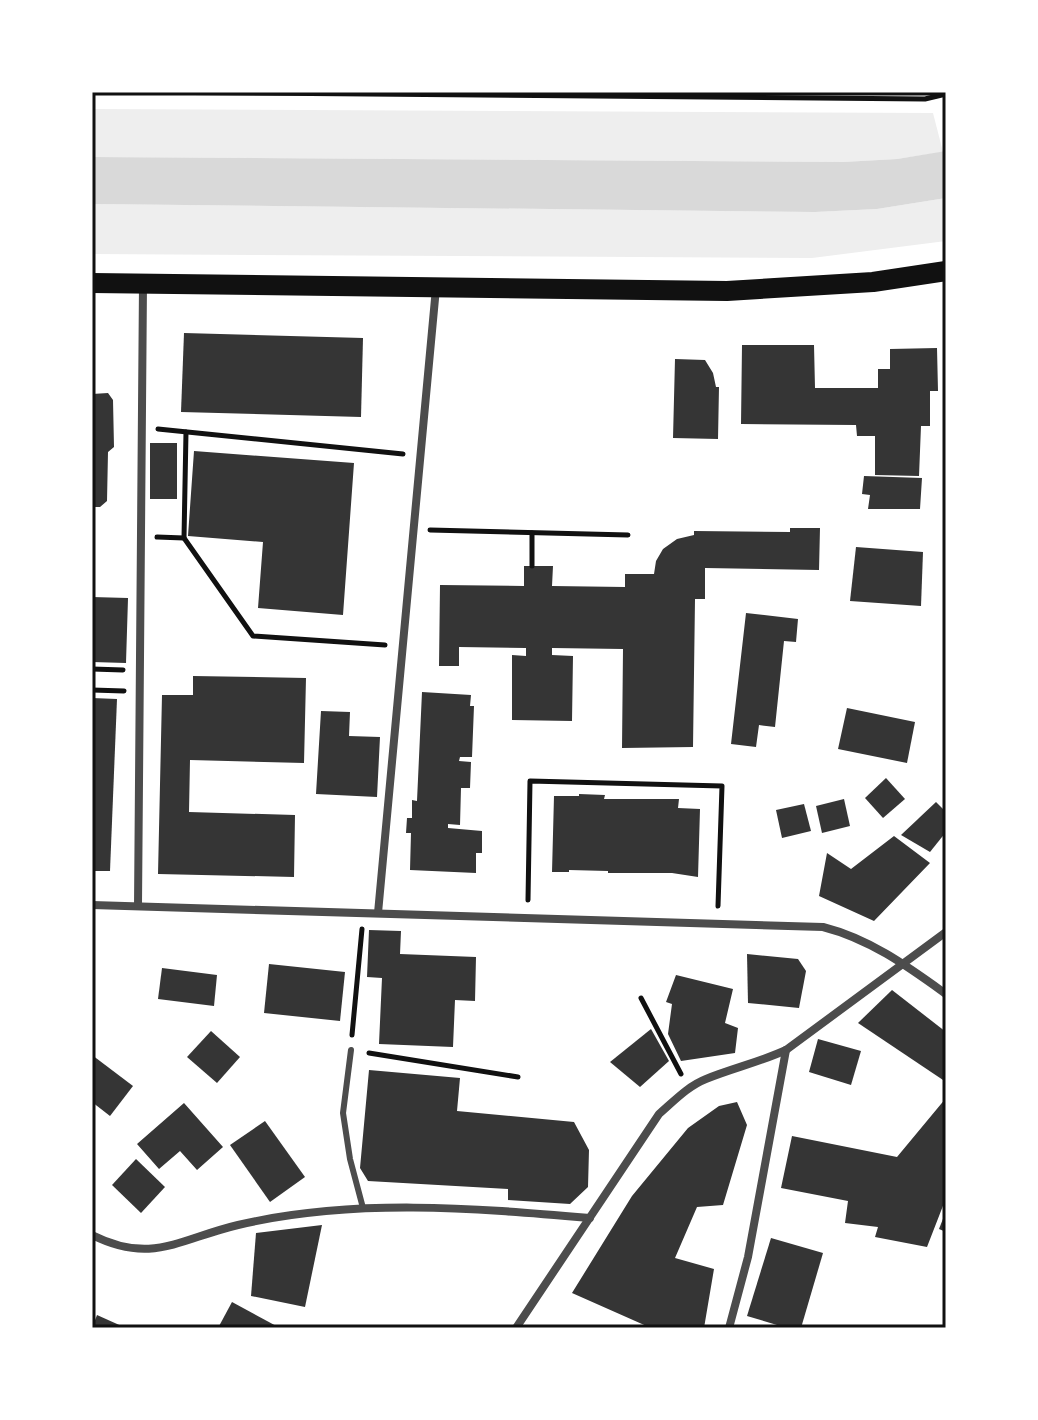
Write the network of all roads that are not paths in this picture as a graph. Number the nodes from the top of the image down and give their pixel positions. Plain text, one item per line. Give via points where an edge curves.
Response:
1 (946, 271) edge
2 (92, 283) edge
3 (143, 284) junction
4 (436, 287) junction
5 (92, 905) edge
6 (138, 906) junction
7 (378, 913) junction
8 (946, 932) edge
9 (905, 965) junction
10 (946, 994) edge
11 (351, 1050) road end
12 (786, 1050) junction
13 (363, 1208) junction
14 (590, 1218) junction
15 (92, 1235) edge
16 (516, 1328) edge
17 (729, 1328) edge

1 - 4 main road via 842,285 727,291
2 - 3 main road
3 - 4 main road
3 - 6 street
4 - 7 street
5 - 6 street
6 - 7 street
7 - 9 street via 823,927 850,934
8 - 9 street
9 - 10 street
9 - 12 street
11 - 13 lane via 343,1113
12 - 14 street via 704,1080 659,1114
12 - 17 street via 748,1257
13 - 14 street
13 - 15 street via 288,1214 161,1249 135,1250
14 - 16 street

